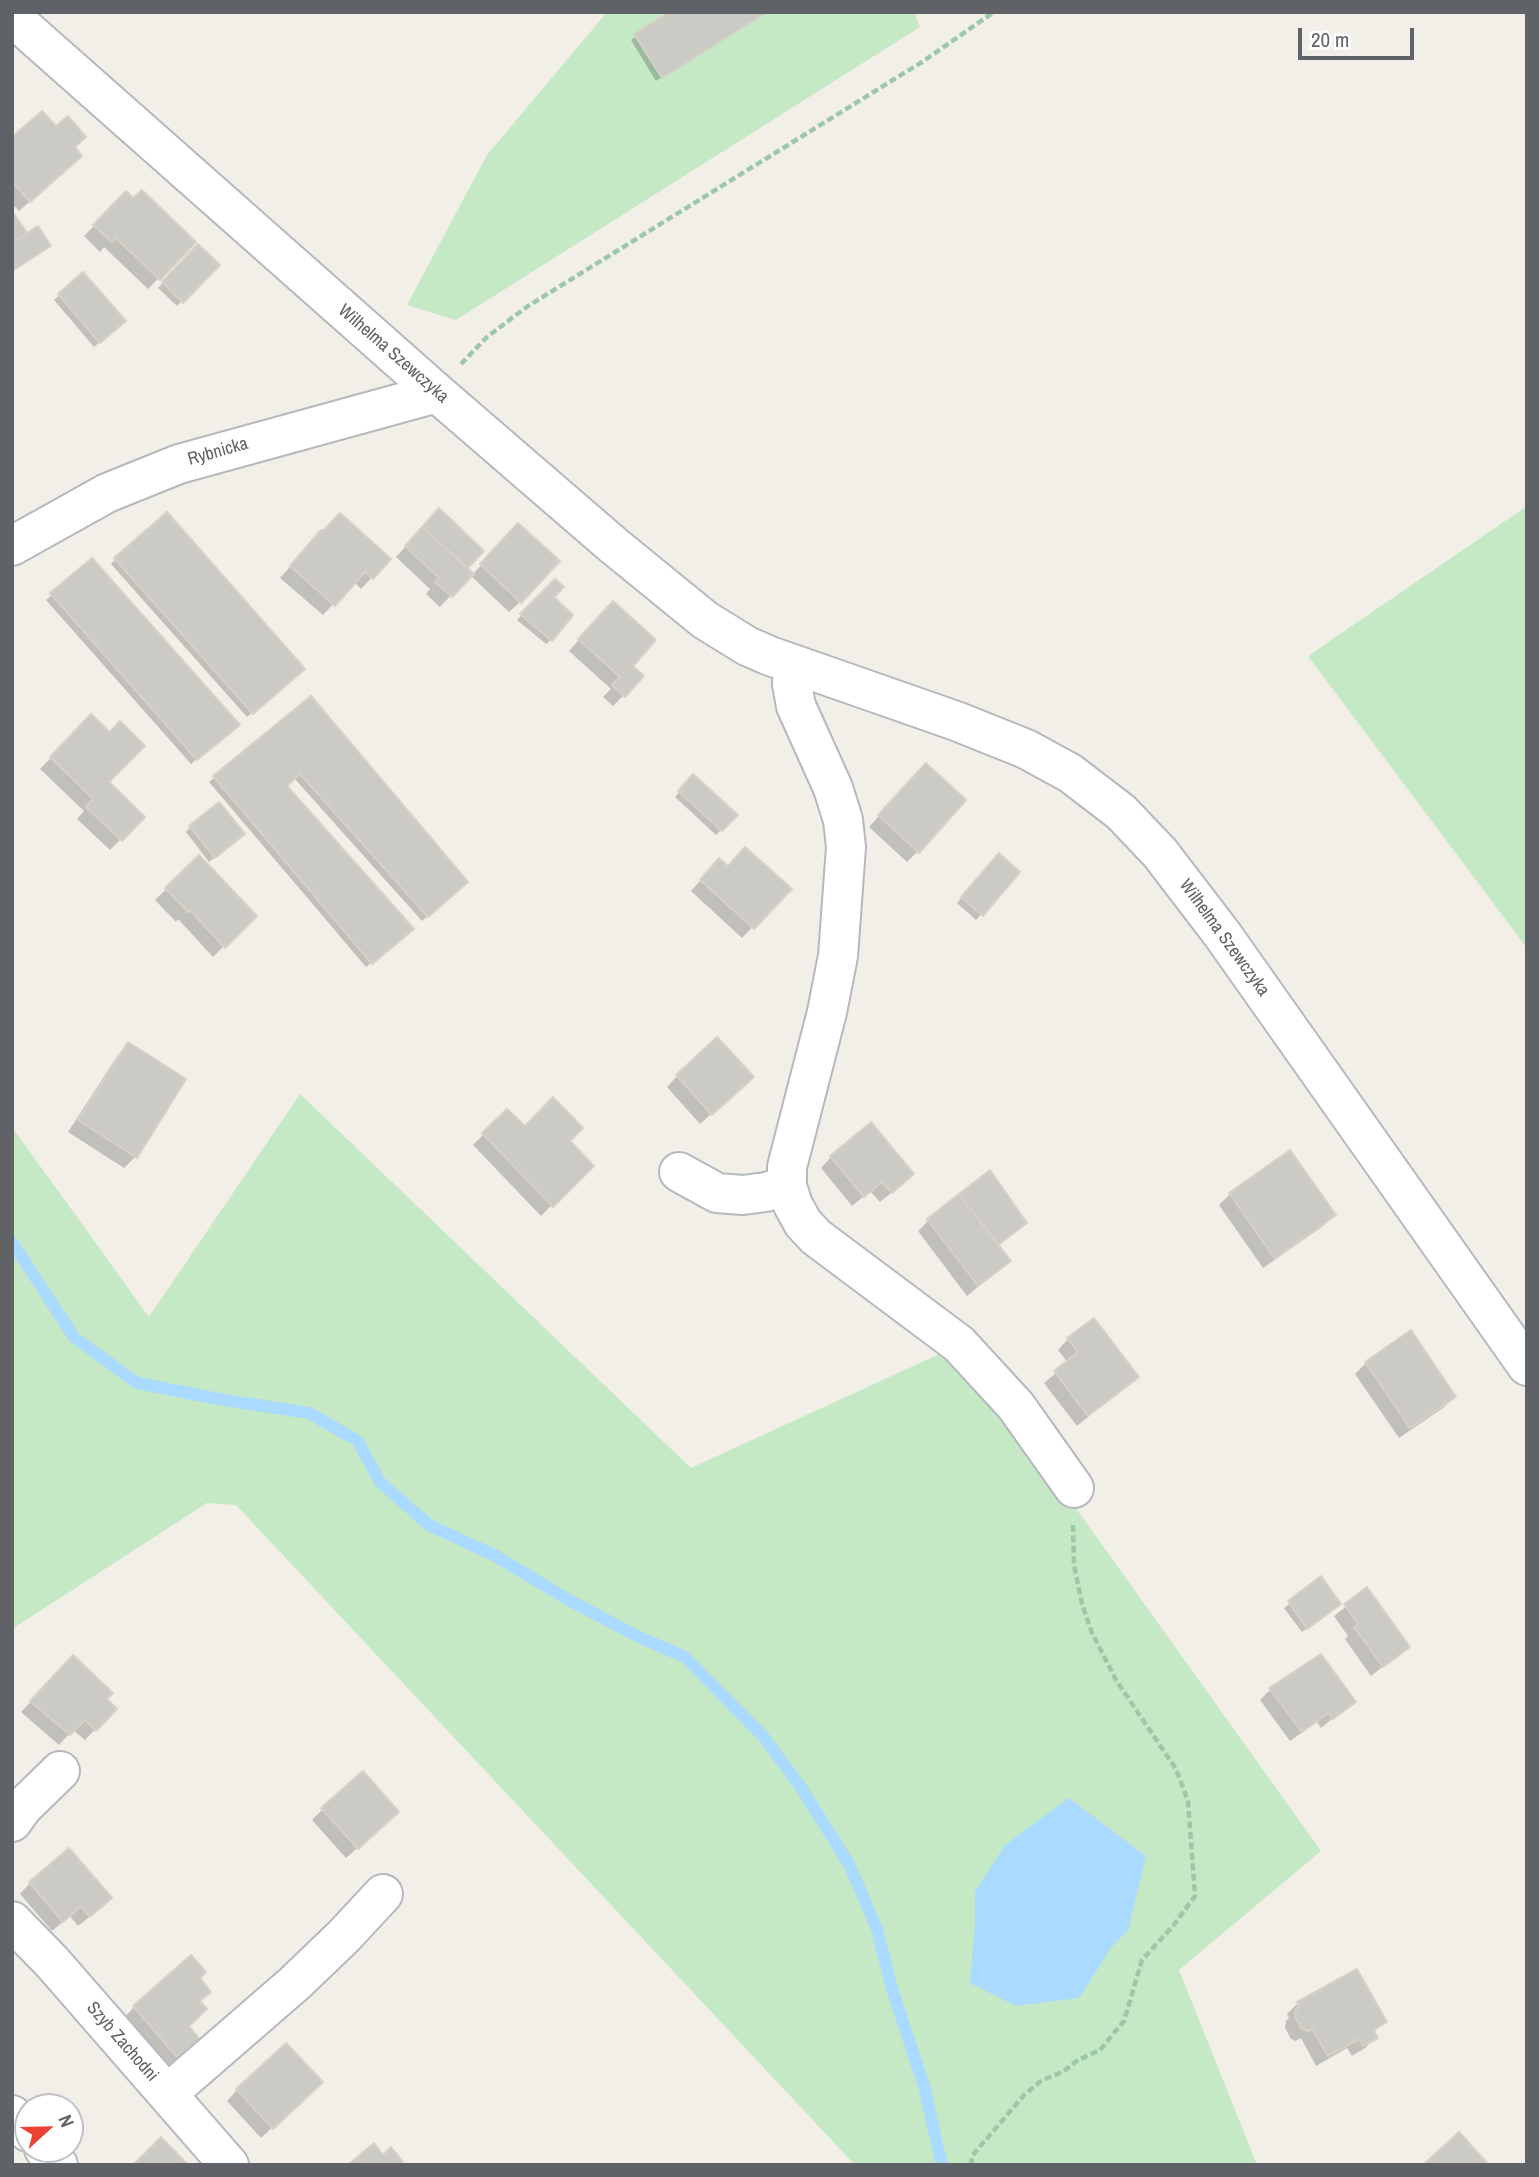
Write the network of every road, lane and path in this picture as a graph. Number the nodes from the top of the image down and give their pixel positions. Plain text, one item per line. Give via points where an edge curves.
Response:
1 (993, 12) edge
2 (12, 17) edge
3 (437, 393) junction
4 (12, 546) edge
5 (793, 664) junction
6 (679, 1172) dead end
7 (787, 1186) junction
8 (1527, 1366) edge
9 (1074, 1488) joint
10 (60, 1771) dead end
11 (12, 1822) edge
12 (383, 1894) dead end
13 (12, 1921) edge
14 (167, 2094) junction
15 (229, 2165) edge
16 (971, 2165) edge

1 - 3 path via 922,62 528,306 487,337
2 - 3 street, Wilhelma Szewczyka
3 - 4 street, Rybnicka via 179,464 107,493
3 - 5 street, Wilhelma Szewczyka via 681,602 736,639
5 - 7 street via 796,706 833,788 846,847 838,956 792,1144
5 - 8 street, Wilhelma Szewczyka via 1026,749 1070,773 1121,812 1160,853 1222,934
6 - 7 street via 717,1193 743,1195
7 - 9 street via 803,1223 816,1237 939,1327 984,1369
9 - 16 path via 1072,1542 1082,1604 1116,1680 1180,1780 1188,1801 1195,1896 1143,1960 1124,2021 1100,2050 1024,2095 971,2156
10 - 11 street
12 - 14 street via 295,1983
13 - 14 street, Szyb Zachodni
14 - 15 street, Szyb Zachodni

